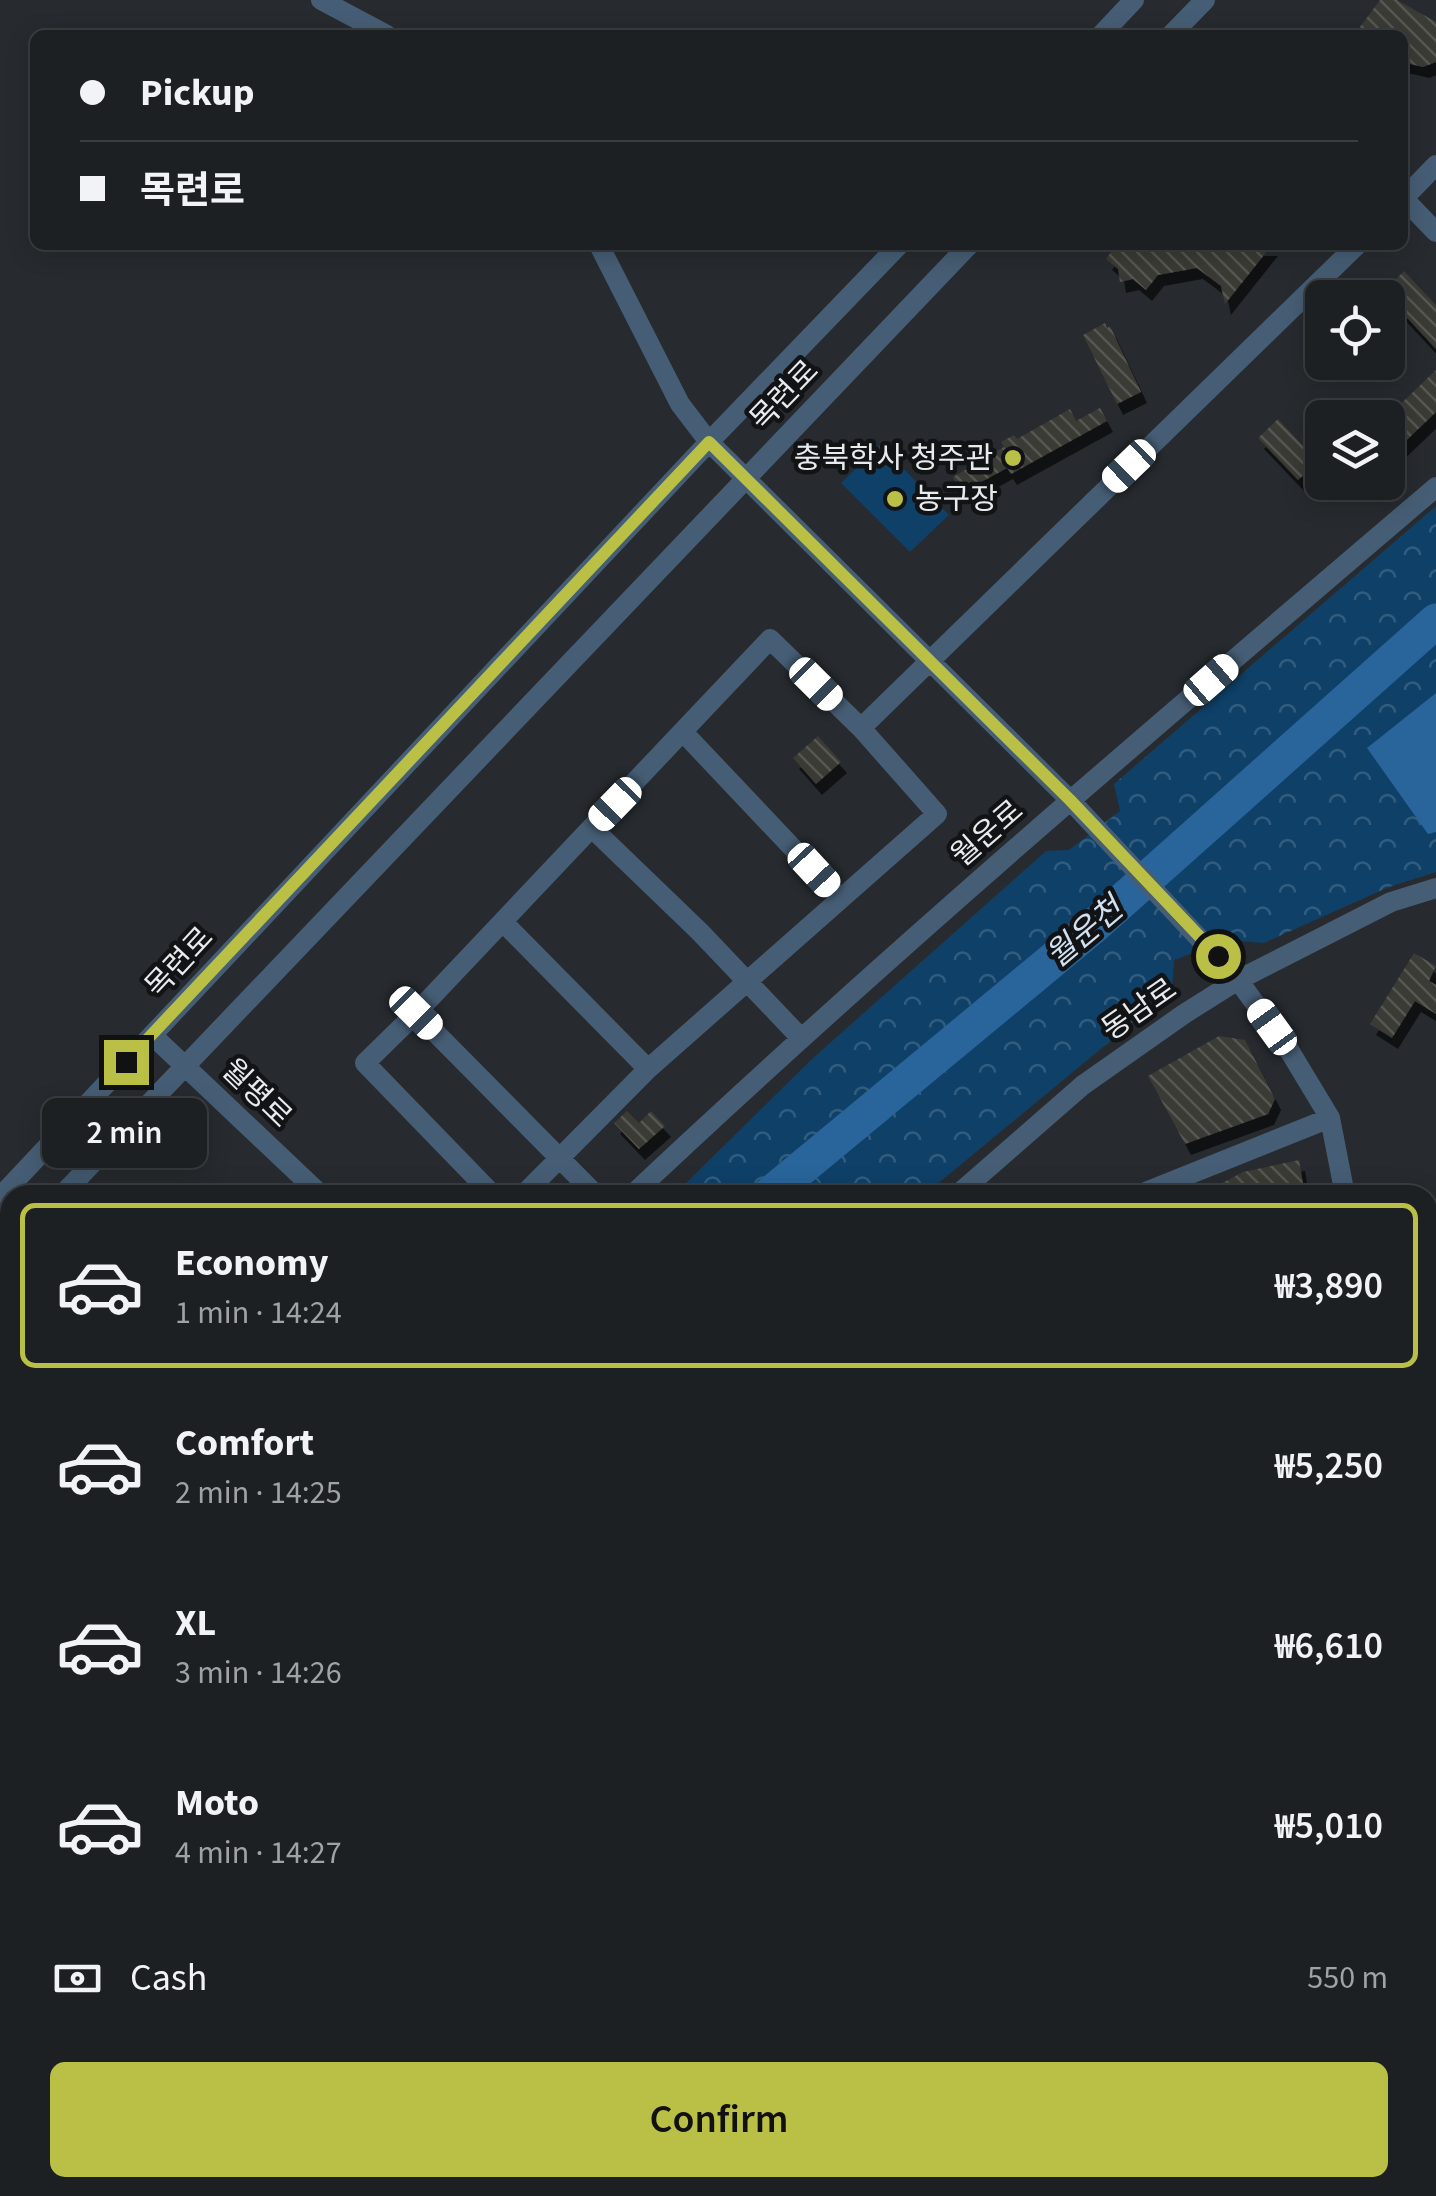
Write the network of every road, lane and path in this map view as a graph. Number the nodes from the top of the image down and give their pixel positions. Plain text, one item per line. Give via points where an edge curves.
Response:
1 (321, 0) edge
2 (1134, 0) edge
3 (1205, 0) edge
4 (378, 30) edge
5 (1105, 30) edge
6 (1177, 30) edge
7 (1436, 165) edge
8 (1408, 195) edge
9 (1408, 205) edge
10 (1436, 232) edge
11 (602, 250) edge
12 (893, 250) edge
13 (965, 250) edge
14 (1351, 250) edge
15 (709, 442) junction
16 (745, 478) junction
17 (1436, 487) edge
18 (930, 660) junction
19 (861, 728) junction
20 (682, 732) junction
21 (1070, 800) junction
22 (592, 828) junction
23 (1436, 888) edge
24 (840, 898) junction
25 (503, 922) junction
26 (746, 980) junction
27 (1238, 980) junction
28 (416, 1013) junction
29 (152, 1035) junction
30 (800, 1036) junction
31 (184, 1066) junction
32 (648, 1069) junction
33 (1330, 1118) junction
34 (559, 1157) junction
35 (11, 1185) edge
36 (71, 1185) edge
37 (309, 1185) edge
38 (484, 1185) edge
39 (532, 1185) edge
40 (586, 1185) edge
41 (643, 1185) edge
42 (968, 1185) edge
43 (1183, 1185) edge
44 (1343, 1185) edge

1 - 4 street
2 - 5 street
3 - 6 street
7 - 8 street
9 - 10 street
11 - 15 street via 680,404
12 - 15 street, 목련로
13 - 16 street, 목련로
14 - 18 street
15 - 16 street
15 - 29 street, 목련로
16 - 18 street
16 - 31 street, 목련로
17 - 21 street, 월운로
18 - 19 street
18 - 21 street
19 - 20 street via 770,639
19 - 24 street via 937,814
20 - 22 street
20 - 24 street
21 - 27 street
21 - 30 street, 월운로
22 - 25 street
22 - 26 street
23 - 27 street, 동남로 via 1392,902
24 - 26 street
25 - 28 street
25 - 32 street
26 - 30 street
26 - 32 street
27 - 33 street
27 - 42 street, 동남로 via 1083,1085
28 - 34 street
28 - 38 street via 364,1063
29 - 31 street, 월평로
29 - 35 street, 목련로
30 - 41 street, 월운로
31 - 36 street, 목련로
31 - 37 street, 월평로
32 - 34 street
33 - 43 street
33 - 44 street
34 - 39 street
34 - 40 street

